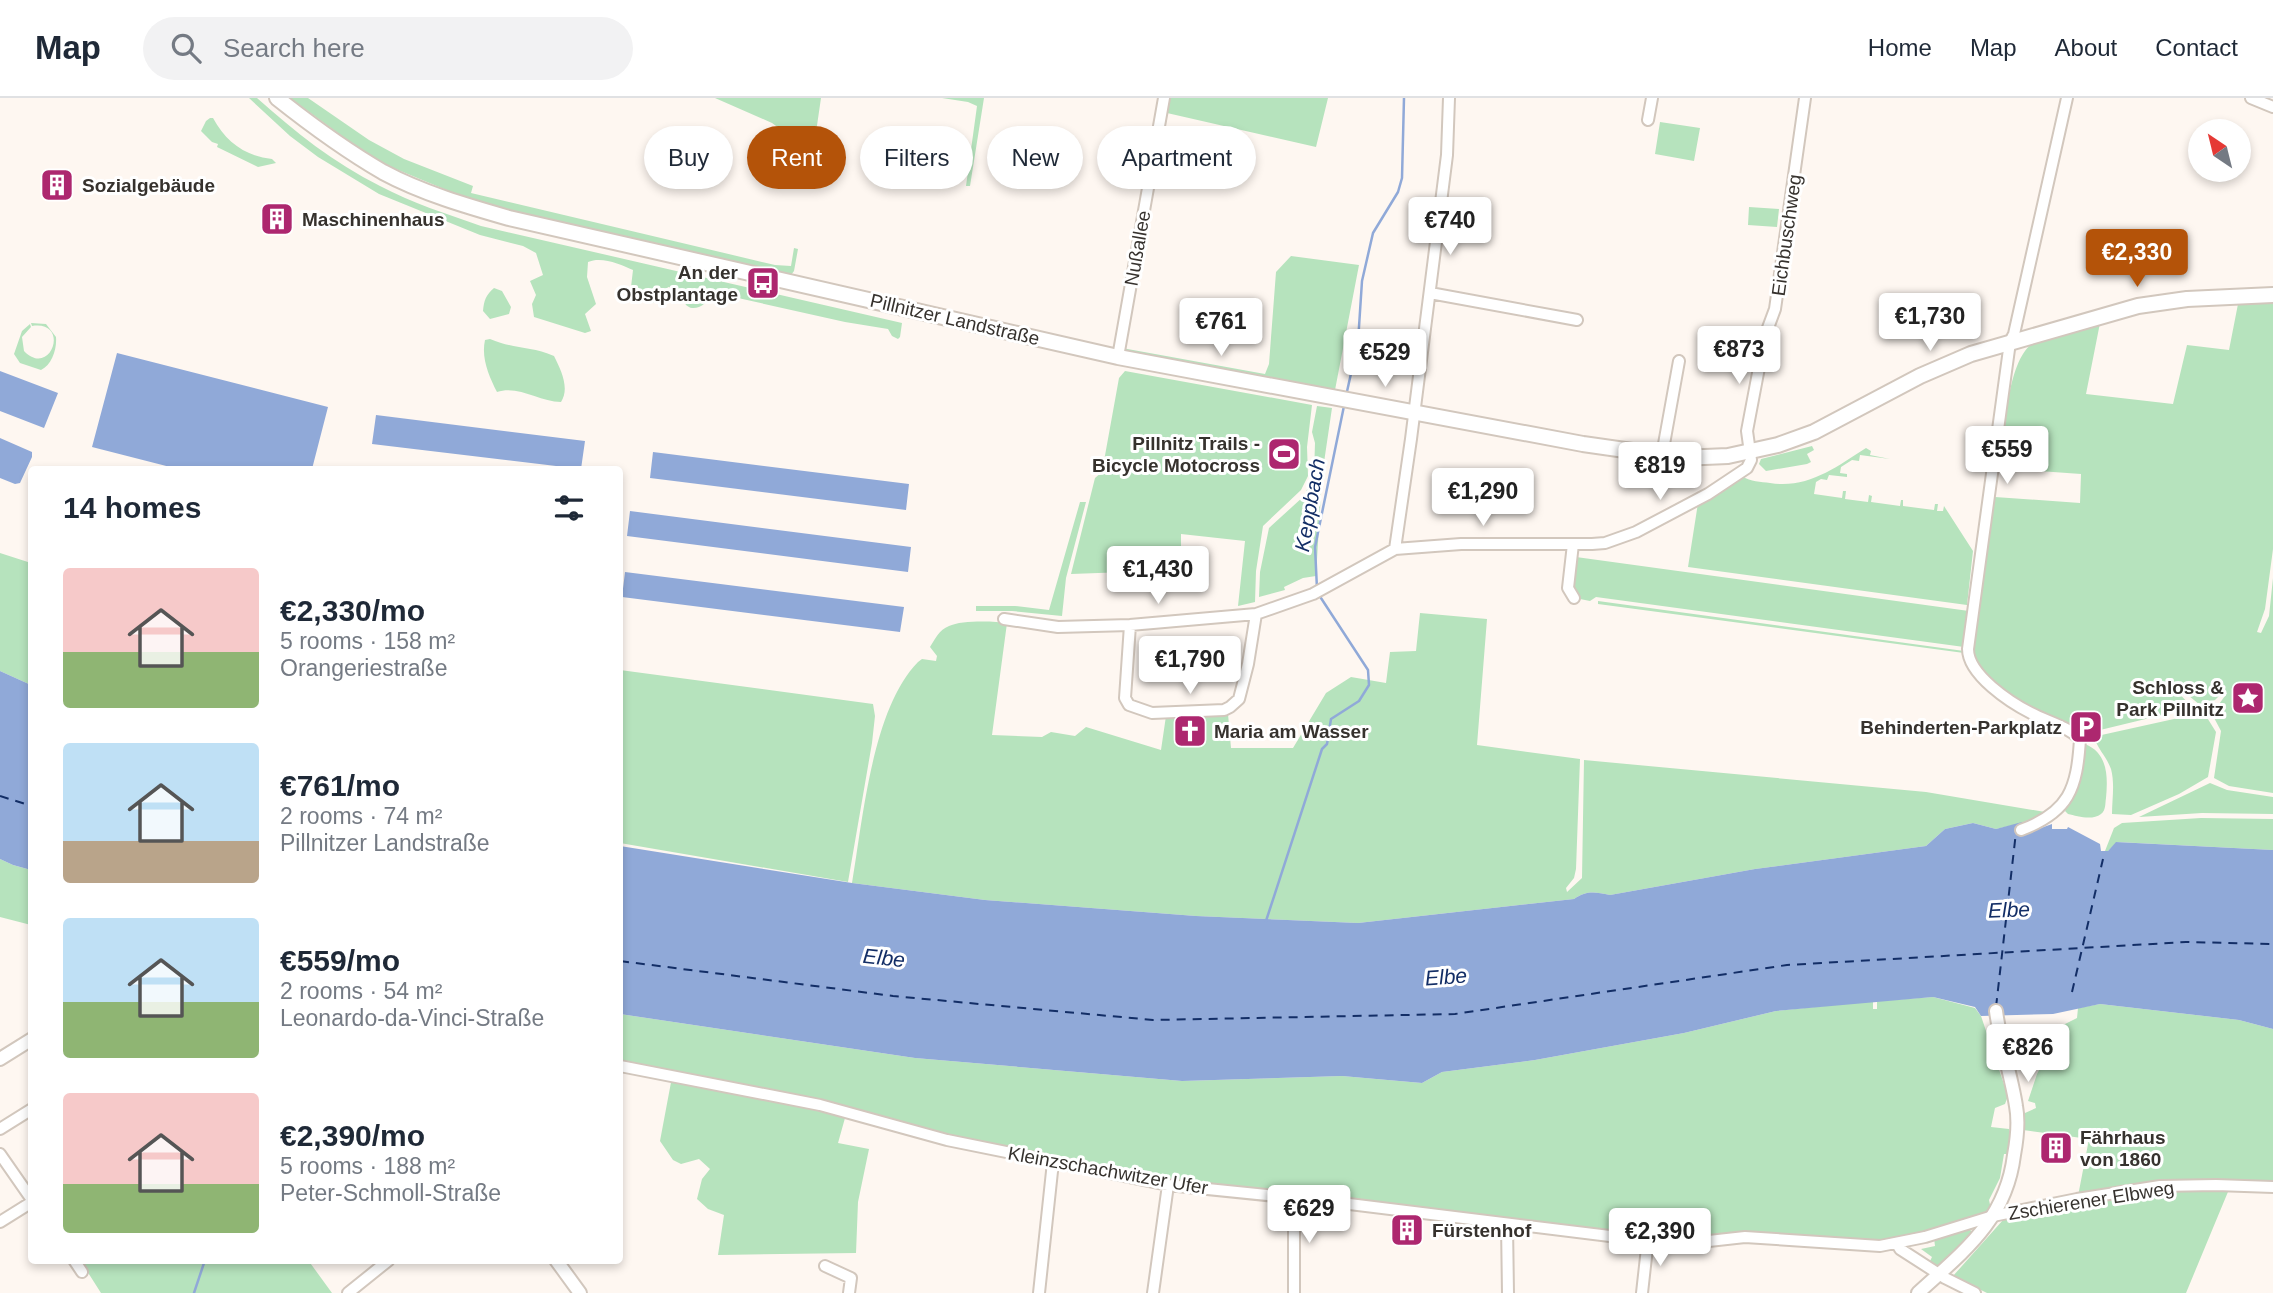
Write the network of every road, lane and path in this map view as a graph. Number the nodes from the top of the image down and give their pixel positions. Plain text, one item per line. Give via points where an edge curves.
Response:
1 (277, 98) edge
2 (1164, 98) edge
3 (1449, 98) edge
4 (1652, 98) edge
5 (1805, 98) edge
6 (2067, 98) edge
7 (2252, 98) edge
8 (2273, 107) edge
9 (1648, 120) dead end
10 (1430, 293) junction
11 (2269, 297) edge
12 (1577, 320) dead end
13 (2010, 342) junction
14 (1118, 356) junction
15 (1679, 361) dead end
16 (1414, 412) junction
17 (1750, 452) junction
18 (1662, 455) junction
19 (1573, 544) junction
20 (1395, 549) junction
21 (1574, 598) dead end
22 (1256, 614) junction
23 (1004, 619) dead end
24 (1130, 625) junction
25 (2021, 831) dead end
26 (1996, 1011) dead end
27 (28, 1042) edge
28 (0, 1059) edge
29 (623, 1067) edge
30 (28, 1112) edge
31 (0, 1129) edge
32 (0, 1154) edge
33 (1053, 1162) junction
34 (1168, 1185) junction
35 (2273, 1187) edge
36 (28, 1195) edge
37 (1294, 1198) junction
38 (28, 1204) edge
39 (1993, 1216) junction
40 (0, 1222) edge
41 (1507, 1225) junction
42 (1647, 1239) junction
43 (1897, 1244) junction
44 (77, 1264) edge
45 (384, 1264) edge
46 (559, 1264) edge
47 (825, 1266) dead end
48 (82, 1272) dead end
49 (1939, 1274) junction
50 (349, 1292) edge
51 (580, 1293) edge
52 (849, 1293) edge
53 (1039, 1293) edge
54 (1153, 1293) edge
55 (1294, 1293) edge
56 (1507, 1293) edge
57 (1642, 1293) edge
58 (1918, 1293) edge
59 (1975, 1293) edge

1 - 14 main road, Pillnitzer Landstraße via 330,140 385,173 455,202
2 - 14 street, Nußallee
3 - 10 street via 1447,155
4 - 9 street
5 - 17 street, Eichbuschweg via 1775,309 1765,336 1747,432
6 - 13 street
7 - 8 street
10 - 12 street
10 - 16 street
11 - 13 main road, Pillnitzer Landstraße via 2187,299 2138,306
13 - 17 main road, Pillnitzer Landstraße via 1920,376 1814,432
13 - 25 street via 1968,657 2003,695 2080,739 2078,765 2064,803 2055,814
14 - 16 main road, Pillnitzer Landstraße
15 - 18 street
16 - 18 main road, Pillnitzer Landstraße
16 - 20 street
17 - 18 main road, Pillnitzer Landstraße via 1712,457
17 - 19 street via 1747,467 1664,518 1605,543
19 - 20 street
19 - 21 street via 1569,588
20 - 22 street via 1317,591
22 - 24 street
22 - 24 street via 1238,699 1224,710 1152,713 1129,705 1125,698
23 - 24 street via 1058,627
26 - 39 street via 2017,1110 2017,1135 2011,1179
27 - 28 street
29 - 33 street, Kleinzschachwitzer Ufer via 820,1105 909,1131
30 - 31 street
32 - 36 street
33 - 34 street, Kleinzschachwitzer Ufer
33 - 53 street
34 - 37 street, Kleinzschachwitzer Ufer
34 - 54 street
35 - 39 street, Zschierener Elbweg via 2160,1186
37 - 41 street, Kleinzschachwitzer Ufer
37 - 55 street
38 - 40 street
39 - 43 street, Kleinzschachwitzer Ufer
39 - 49 street
41 - 42 street, Kleinzschachwitzer Ufer
41 - 56 street
42 - 43 street, Kleinzschachwitzer Ufer via 1700,1242 1745,1237
42 - 57 street
43 - 49 street
44 - 48 street
45 - 50 street
46 - 51 street
47 - 52 street via 851,1278
49 - 58 street
49 - 59 street

